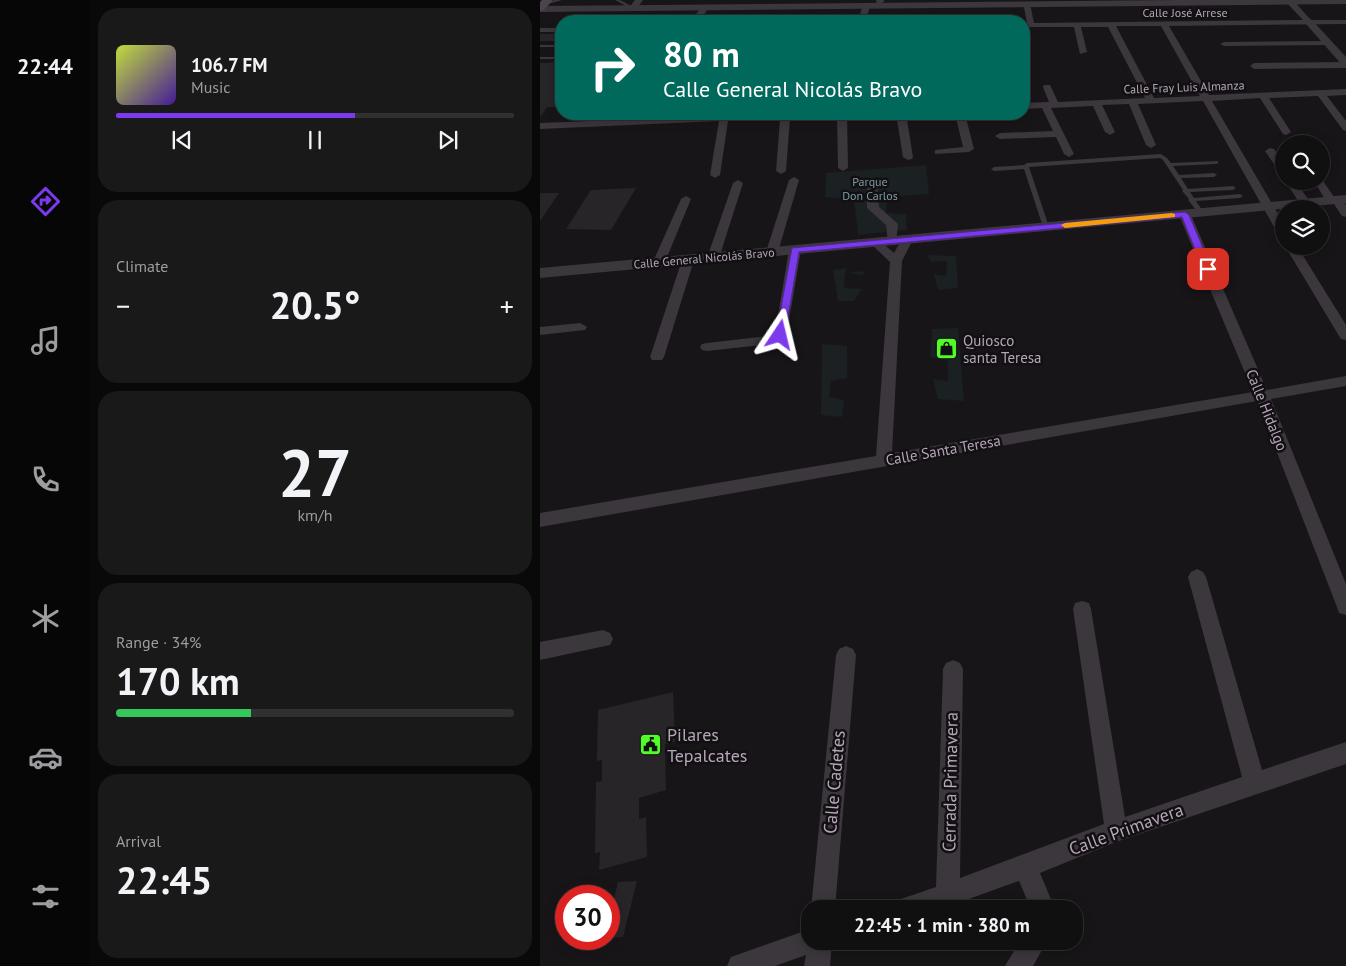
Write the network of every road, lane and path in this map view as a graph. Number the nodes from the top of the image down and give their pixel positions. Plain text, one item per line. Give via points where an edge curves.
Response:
1 (1084, 0) edge
2 (880, 1) edge
3 (1346, 1) edge
4 (1290, 2) junction
5 (628, 3) edge
6 (562, 4) edge
7 (1026, 4) junction
8 (543, 5) edge
9 (866, 6) junction
10 (705, 8) junction
11 (700, 15) edge
12 (864, 15) edge
13 (1027, 15) edge
14 (1309, 22) junction
15 (1346, 22) edge
16 (1163, 23) junction
17 (1076, 24) junction
18 (1111, 24) junction
19 (1030, 25) edge
20 (540, 30) edge
21 (555, 30) edge
22 (1328, 43) junction
23 (1224, 44) dead end
24 (540, 46) edge
25 (555, 46) edge
26 (1083, 52) dead end
27 (540, 58) edge
28 (555, 58) edge
29 (1346, 64) edge
30 (1254, 66) dead end
31 (1047, 87) dead end
32 (1346, 92) edge
33 (1320, 94) junction
34 (1263, 96) junction
35 (1206, 98) junction
36 (1151, 100) junction
37 (1132, 101) junction
38 (1096, 103) junction
39 (1049, 105) junction
40 (1030, 106) edge
41 (623, 120) edge
42 (724, 120) edge
43 (784, 120) edge
44 (842, 120) edge
45 (902, 120) edge
46 (962, 120) edge
47 (540, 126) edge
48 (1346, 128) edge
49 (1110, 132) dead end
50 (1286, 132) dead end
51 (1060, 134) junction
52 (1000, 136) dead end
53 (980, 137) dead end
54 (966, 138) junction
55 (1151, 145) dead end
56 (1270, 151) dead end
57 (940, 152) dead end
58 (1069, 154) dead end
59 (908, 157) dead end
60 (1275, 158) edge
61 (1216, 162) dead end
62 (1169, 165) junction
63 (1026, 167) junction
64 (843, 168) dead end
65 (994, 169) dead end
66 (781, 171) dead end
67 (715, 175) dead end
68 (1214, 175) dead end
69 (1176, 177) junction
70 (794, 180) dead end
71 (872, 180) dead end
72 (738, 183) dead end
73 (1233, 188) dead end
74 (1328, 190) edge
75 (1185, 191) junction
76 (1240, 196) dead end
77 (686, 199) dead end
78 (1191, 200) junction
79 (1338, 200) edge
80 (1275, 206) edge
81 (1268, 207) junction
82 (1201, 213) junction
83 (1346, 214) edge
84 (1185, 215) junction
85 (1275, 219) edge
86 (1046, 227) junction
87 (900, 240) junction
88 (875, 242) junction
89 (795, 250) junction
90 (772, 252) junction
91 (1296, 255) edge
92 (713, 258) junction
93 (688, 260) junction
94 (896, 261) junction
95 (659, 262) junction
96 (540, 273) edge
97 (580, 327) dead end
98 (540, 331) edge
99 (1346, 336) edge
100 (707, 347) dead end
101 (657, 356) dead end
102 (1346, 381) edge
103 (1262, 396) junction
104 (884, 460) junction
105 (540, 520) edge
106 (1197, 577) dead end
107 (1346, 607) edge
108 (1082, 609) dead end
109 (604, 639) dead end
110 (540, 651) edge
111 (846, 655) dead end
112 (952, 669) dead end
113 (1346, 753) edge
114 (1255, 783) junction
115 (1116, 831) junction
116 (1025, 867) junction
117 (948, 895) junction
118 (823, 900) edge
119 (933, 900) edge
120 (1039, 900) edge
121 (801, 944) edge
122 (819, 950) edge
123 (1029, 950) edge
124 (740, 966) edge
125 (817, 966) edge
126 (1018, 966) edge

1 - 2 street
2 - 5 street
3 - 4 street
4 - 7 street
4 - 14 street
5 - 6 street
5 - 10 street
6 - 8 street
7 - 9 street
7 - 13 street
9 - 10 street
9 - 12 street
10 - 11 street
14 - 15 street, Calle José Arrese
14 - 16 street, Calle José Arrese
14 - 22 street
16 - 18 street, Calle José Arrese
16 - 35 street
17 - 18 street, Calle José Arrese
17 - 19 street, Calle José Arrese
17 - 26 street
18 - 36 street
20 - 21 street
22 - 23 street
22 - 29 street
24 - 25 lane
27 - 28 lane
29 - 30 street
31 - 39 street
32 - 33 street, Calle Fray Luis Almanza
33 - 34 street, Calle Fray Luis Almanza
33 - 48 street
34 - 35 street, Calle Fray Luis Almanza
34 - 50 street
35 - 36 street, Calle Fray Luis Almanza
35 - 81 street
36 - 37 street, Calle Fray Luis Almanza
37 - 38 street, Calle Fray Luis Almanza
37 - 55 street
38 - 39 street, Calle Fray Luis Almanza
38 - 49 street
39 - 40 street, Calle Fray Luis Almanza
39 - 51 street
41 - 47 street
42 - 67 street
43 - 66 street
44 - 64 street
45 - 59 street
46 - 54 street
51 - 52 street
51 - 58 street
53 - 54 street
54 - 57 street via 968,150
56 - 60 street
61 - 62 lane
62 - 63 lane via 1164,157 1158,156 1030,164
62 - 69 lane
63 - 65 lane
63 - 86 lane
68 - 69 lane
69 - 75 lane
70 - 90 street
71 - 87 street via 873,208 892,224
72 - 92 street
73 - 75 lane
74 - 79 street
75 - 78 lane
76 - 78 lane
77 - 95 street
78 - 82 lane
79 - 83 street
80 - 81 street, Calle General Nicolás Bravo
81 - 82 street, Calle General Nicolás Bravo
81 - 85 street
82 - 84 street, Calle General Nicolás Bravo
84 - 86 street, Calle General Nicolás Bravo
84 - 103 street, Calle Hidalgo
86 - 87 street, Calle General Nicolás Bravo
87 - 88 street, Calle General Nicolás Bravo
87 - 94 street
88 - 89 street, Calle General Nicolás Bravo
88 - 94 street
89 - 90 street, Calle General Nicolás Bravo
89 - 100 street via 780,335 772,340
90 - 92 street, Calle General Nicolás Bravo
91 - 99 street
92 - 93 street, Calle General Nicolás Bravo
93 - 95 street, Calle General Nicolás Bravo
93 - 101 street
94 - 104 street
95 - 96 street, Calle General Nicolás Bravo
97 - 98 street
102 - 103 street, Calle Santa Teresa
103 - 104 street, Calle Santa Teresa
103 - 107 street, Calle Hidalgo
104 - 105 street, Calle Santa Teresa
106 - 114 street
108 - 115 street
109 - 110 street
111 - 118 street, Calle Cadetes
112 - 117 street, Cerrada Primavera
113 - 114 street, Calle Primavera
114 - 115 street, Calle Primavera
115 - 116 street, Calle Primavera
116 - 117 street, Calle Primavera
116 - 120 street
117 - 119 street, Calle Primavera
121 - 124 street
122 - 125 street
123 - 126 street

